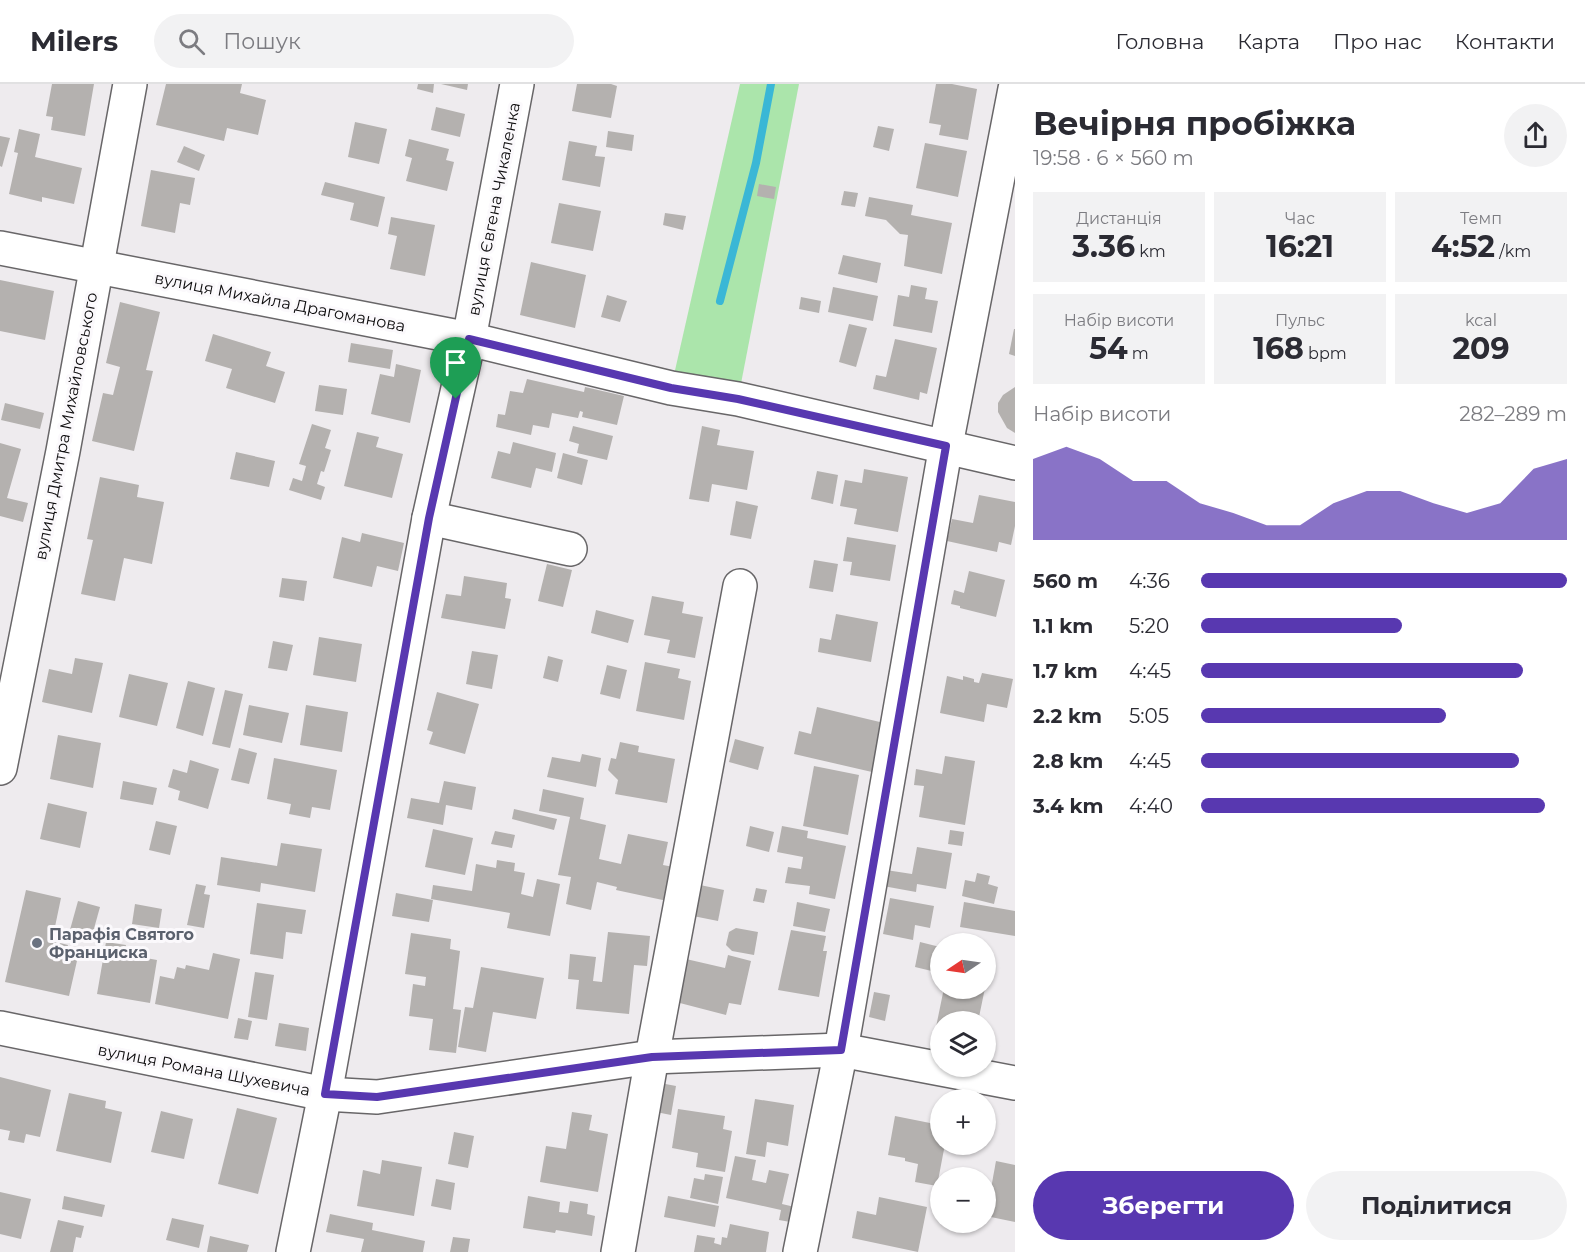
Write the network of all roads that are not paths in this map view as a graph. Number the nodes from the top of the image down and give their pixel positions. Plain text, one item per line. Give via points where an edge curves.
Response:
1 (130, 84) edge
2 (517, 84) edge
3 (1015, 89) edge
4 (0, 248) edge
5 (96, 266) junction
6 (469, 339) junction
7 (946, 446) junction
8 (1015, 463) edge
9 (429, 518) junction
10 (570, 549) dead end
11 (740, 586) dead end
12 (0, 768) edge
13 (0, 1029) edge
14 (841, 1050) junction
15 (652, 1057) junction
16 (1015, 1083) edge
17 (325, 1094) junction
18 (293, 1252) edge
19 (618, 1252) edge
20 (800, 1252) edge

1 - 5 street, вулиця Дмитра Михайловського
2 - 6 street, вулиця Євгена Чикаленка
3 - 7 street
4 - 5 street, вулиця Михайла Драгоманова
5 - 6 street, вулиця Михайла Драгоманова
5 - 12 street, вулиця Дмитра Михайловського
6 - 7 street, вулиця Михайла Драгоманова via 671,388 738,399
6 - 9 street, вулиця Євгена Чикаленка
7 - 8 street, вулиця Михайла Драгоманова
7 - 14 street
9 - 10 street
9 - 17 street, вулиця Євгена Чикаленка
11 - 15 street
13 - 17 street, вулиця Романа Шухевича
14 - 15 street, вулиця Романа Шухевича
14 - 16 street, вулиця Романа Шухевича
14 - 20 street
15 - 17 street, вулиця Романа Шухевича via 377,1097
15 - 19 street
17 - 18 street, вулиця Євгена Чикаленка

